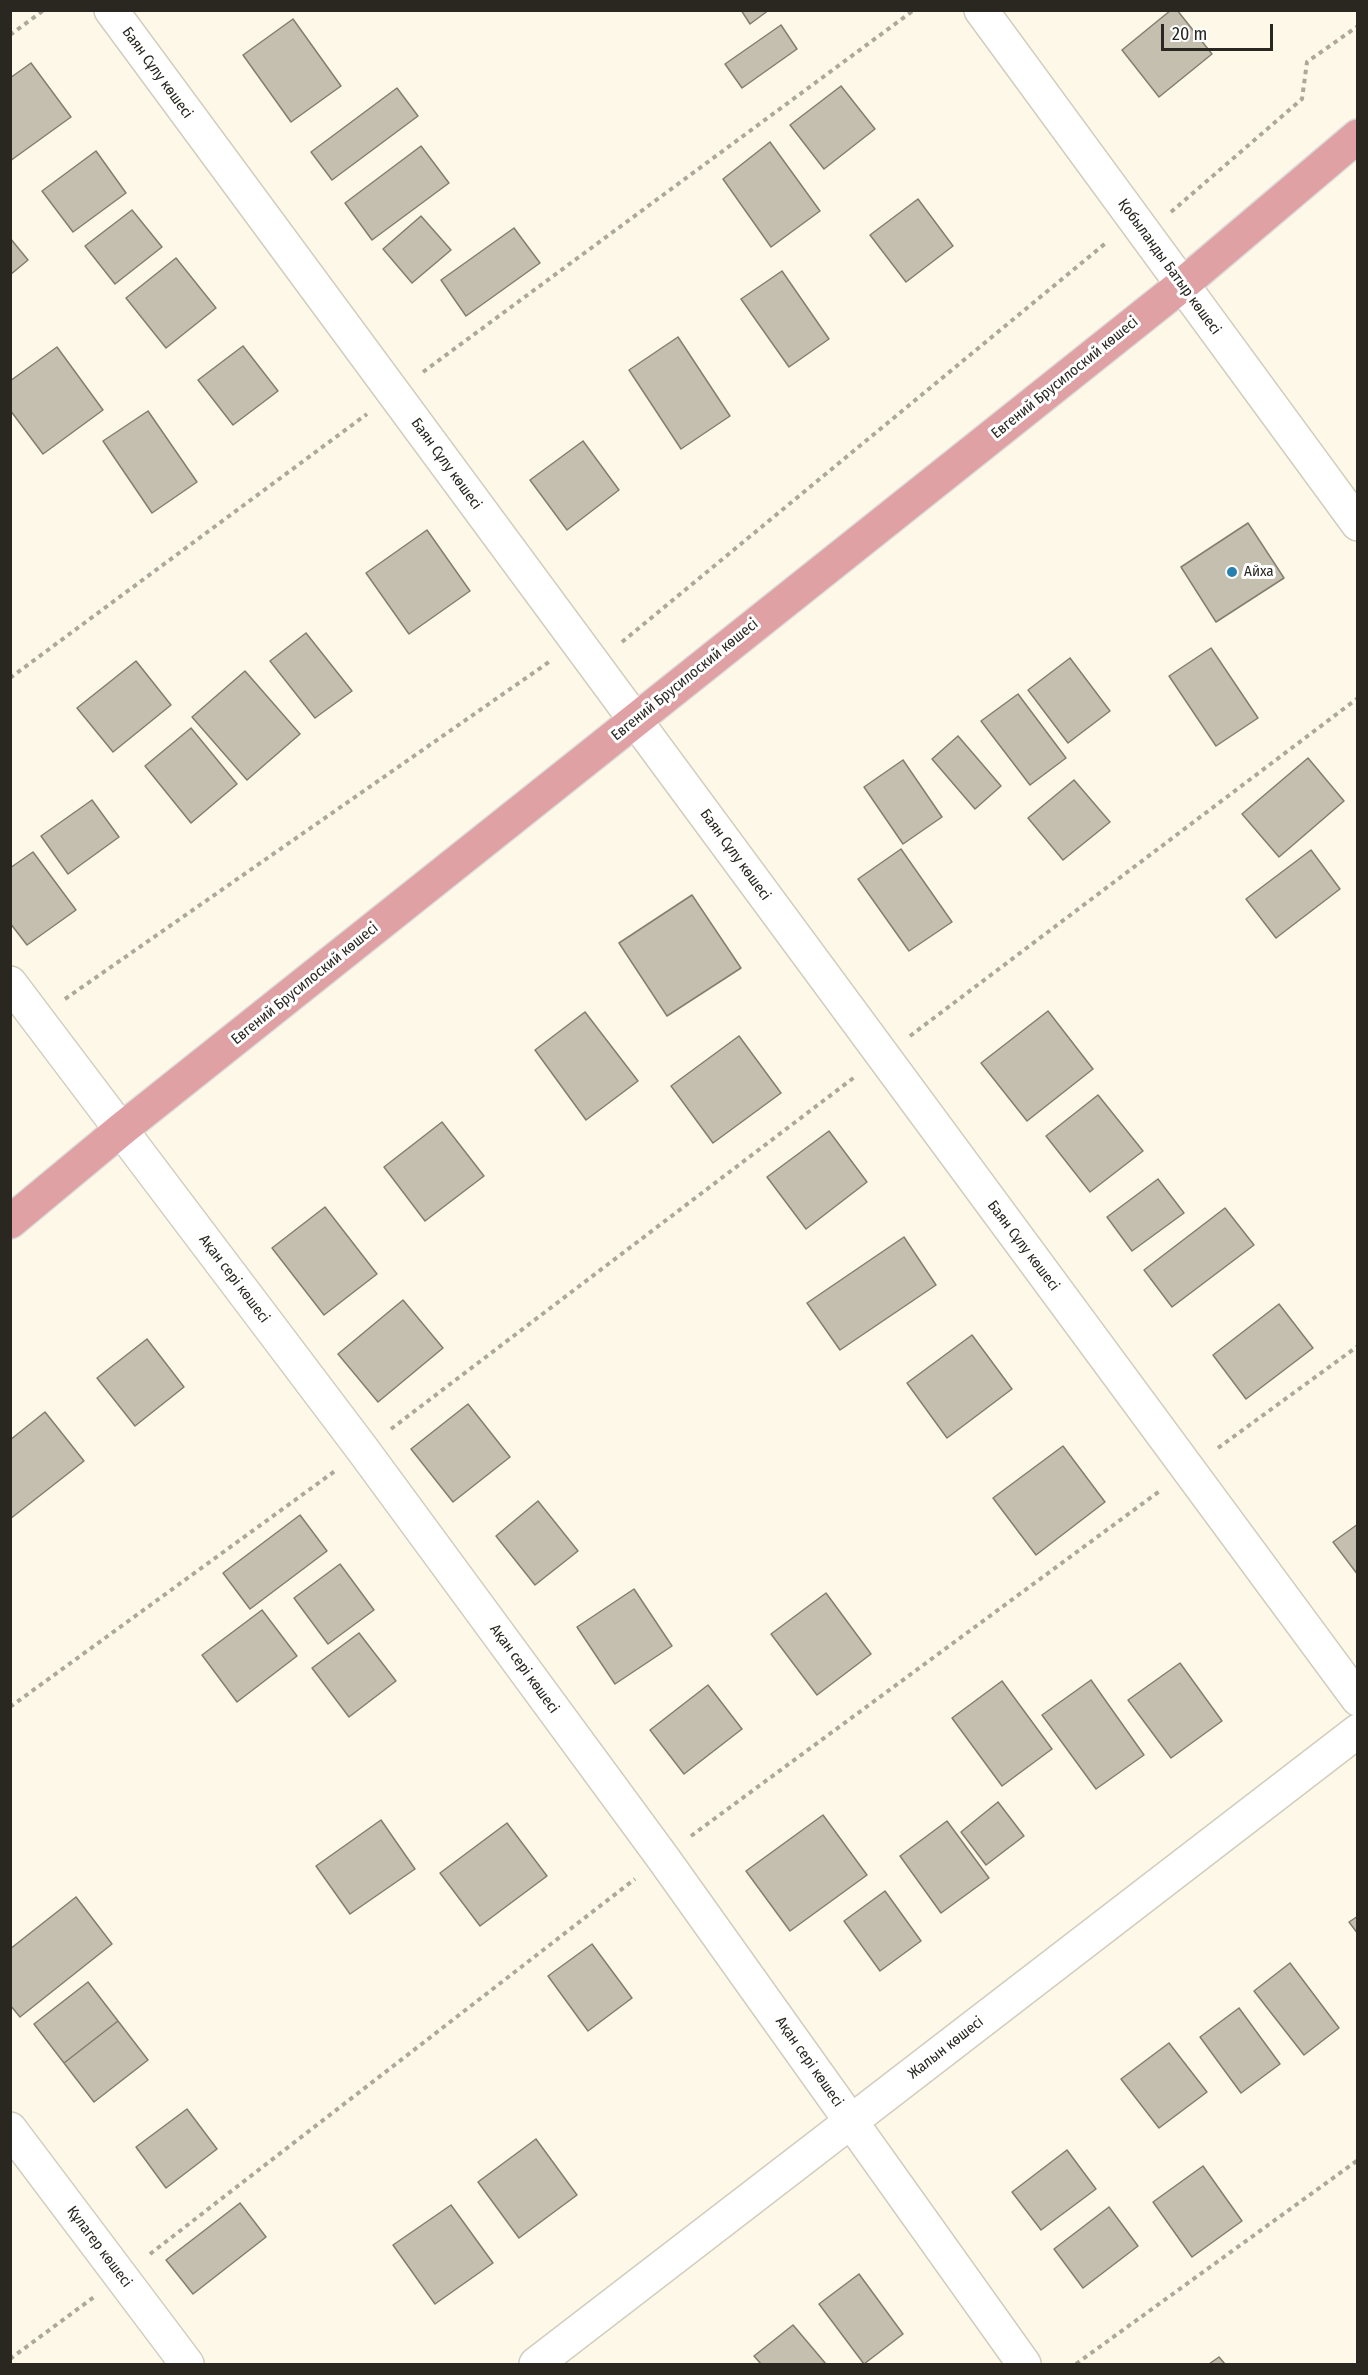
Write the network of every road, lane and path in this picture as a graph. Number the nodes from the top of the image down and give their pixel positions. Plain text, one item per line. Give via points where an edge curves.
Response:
1 (44, 10) edge
2 (111, 10) edge
3 (914, 10) edge
4 (981, 10) edge
5 (1358, 26) edge
6 (10, 35) edge
7 (1358, 136) edge
8 (1145, 234) junction
9 (1182, 285) junction
10 (394, 393) junction
11 (1358, 524) edge
12 (595, 665) junction
13 (10, 678) edge
14 (1358, 698) edge
15 (636, 720) junction
16 (10, 983) edge
17 (38, 1018) junction
18 (883, 1056) junction
19 (122, 1130) junction
20 (10, 1222) edge
21 (1358, 1346) edge
22 (363, 1450) junction
23 (1189, 1469) junction
24 (1358, 1699) edge
25 (10, 1707) edge
26 (1358, 1731) edge
27 (663, 1857) junction
28 (851, 2121) junction
29 (10, 2129) edge
30 (1358, 2160) edge
31 (121, 2276) junction
32 (10, 2359) edge
33 (187, 2364) edge
34 (536, 2364) edge
35 (1024, 2364) edge
36 (1077, 2364) edge

1 - 6 path
2 - 10 street, Баян Сұлу көшесі
3 - 10 path
4 - 8 street, Қобыланды Батыр көшесі
5 - 8 path via 1307,62 1302,99
7 - 9 main road, Евгений Брусилоский көшесі
8 - 9 street, Қобыланды Батыр көшесі
8 - 12 path via 1107,242
9 - 11 street, Қобыланды Батыр көшесі
9 - 15 main road, Евгений Брусилоский көшесі
10 - 12 street, Баян Сұлу көшесі
10 - 13 path
12 - 15 street, Баян Сұлу көшесі
12 - 17 path via 551,660
14 - 18 path
15 - 18 street, Баян Сұлу көшесі
15 - 19 main road, Евгений Брусилоский көшесі
16 - 17 street, Ақан сері көшесі
17 - 19 street, Ақан сері көшесі
18 - 22 path
18 - 23 street, Баян Сұлу көшесі
19 - 20 main road, Евгений Брусилоский көшесі
19 - 22 street, Ақан сері көшесі
21 - 23 path
22 - 25 path
22 - 27 street, Ақан сері көшесі
23 - 24 street, Баян Сұлу көшесі
23 - 27 path
26 - 28 street, Жалын көшесі
27 - 28 street, Ақан сері көшесі
27 - 31 path
28 - 34 street, Жалын көшесі
28 - 35 street, Ақан сері көшесі
29 - 31 street, Құлагер көшесі
30 - 36 path
31 - 32 path
31 - 33 street, Құлагер көшесі

